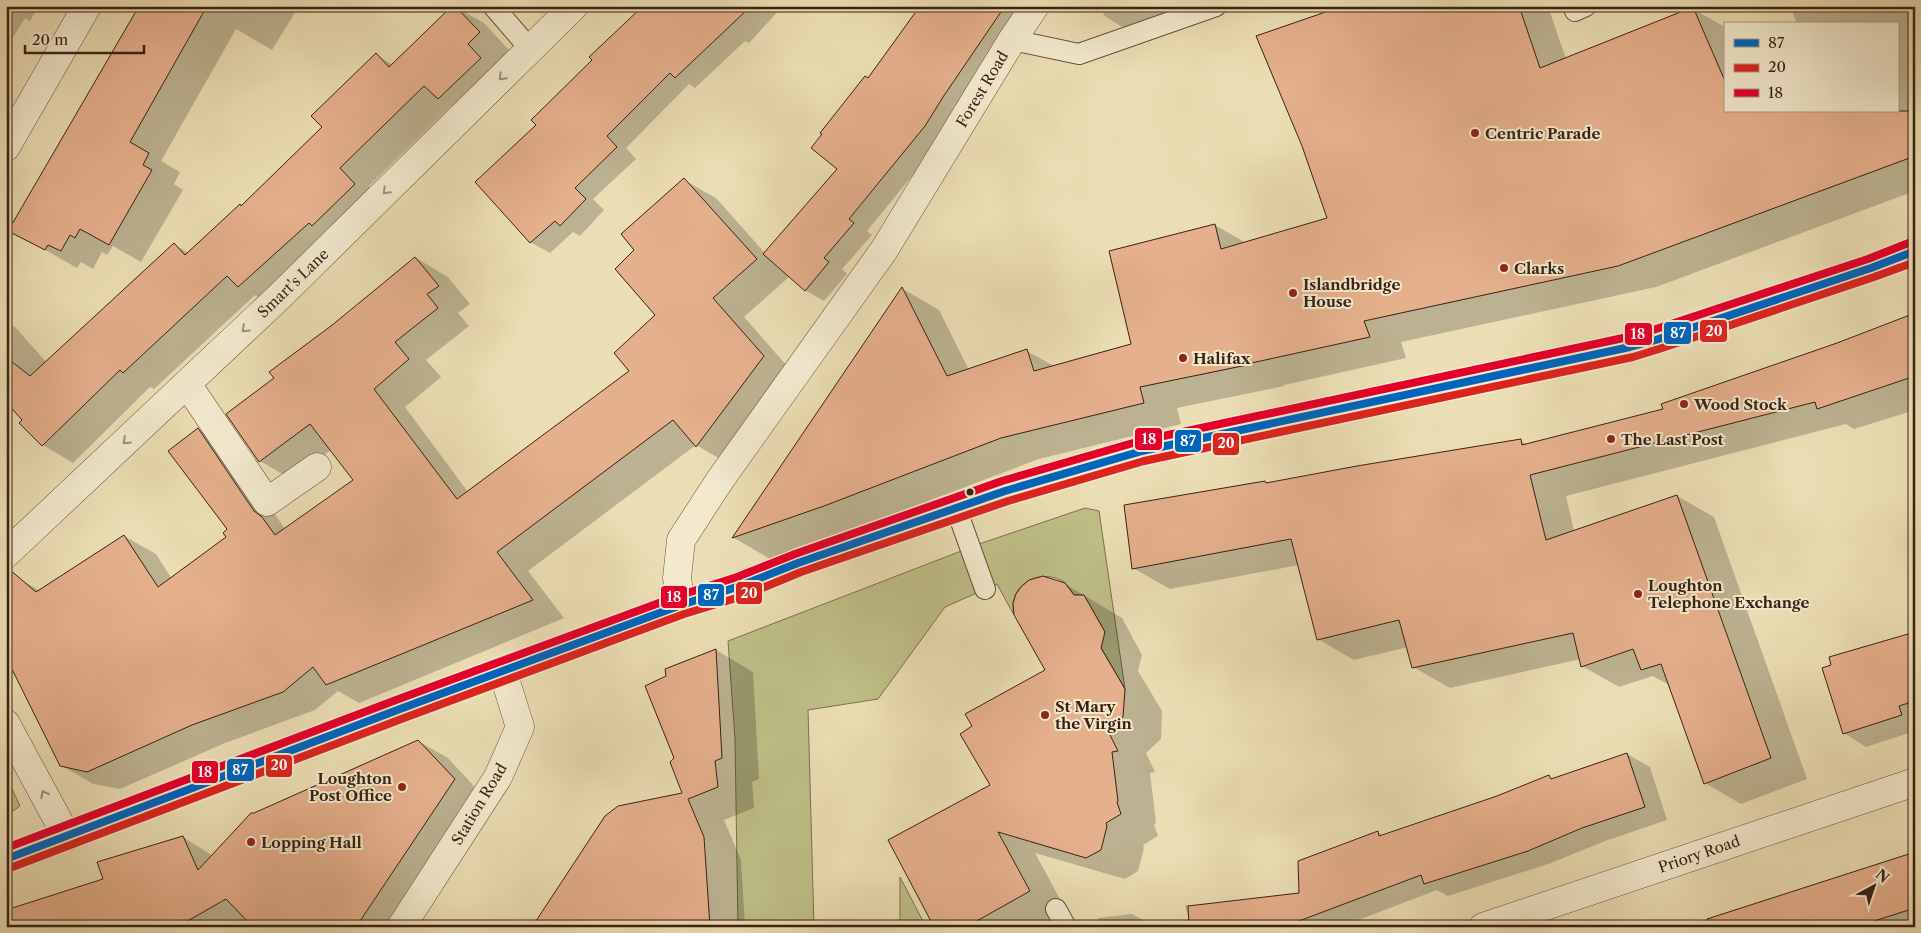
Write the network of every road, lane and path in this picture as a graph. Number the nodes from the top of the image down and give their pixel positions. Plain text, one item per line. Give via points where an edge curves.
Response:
1 (87, 6) edge
2 (493, 6) edge
3 (574, 6) edge
4 (1035, 6) edge
5 (1216, 6) edge
6 (1573, 6) edge
7 (1586, 6) edge
8 (1012, 40) junction
9 (530, 49) junction
10 (6, 147) edge
11 (1915, 251) edge
12 (187, 384) junction
13 (317, 467) dead end
14 (956, 508) junction
15 (6, 554) edge
16 (985, 589) dead end
17 (681, 605) junction
18 (503, 672) junction
19 (6, 724) edge
20 (1915, 782) edge
21 (67, 838) junction
22 (6, 860) edge
23 (1056, 909) dead end
24 (401, 927) edge
25 (1066, 927) edge
26 (1483, 927) edge

1 - 10 street
2 - 9 lane
3 - 9 street, Smart's Lane
4 - 8 street, Forest Road
5 - 8 lane via 1079,54
6 - 7 lane via 1575,10
8 - 17 street, Forest Road via 884,250 681,540 677,578
9 -> 12 street, Smart's Lane
11 - 14 main road via 1639,345 1142,451
12 - 13 street via 267,502
12 -> 15 street, Smart's Lane
14 - 16 lane
14 - 17 main road
17 - 18 main road
18 - 21 main road
18 - 24 street, Station Road via 520,727 498,777
21 -> 19 street
20 - 26 street, Priory Road
21 - 22 main road
23 - 25 lane

